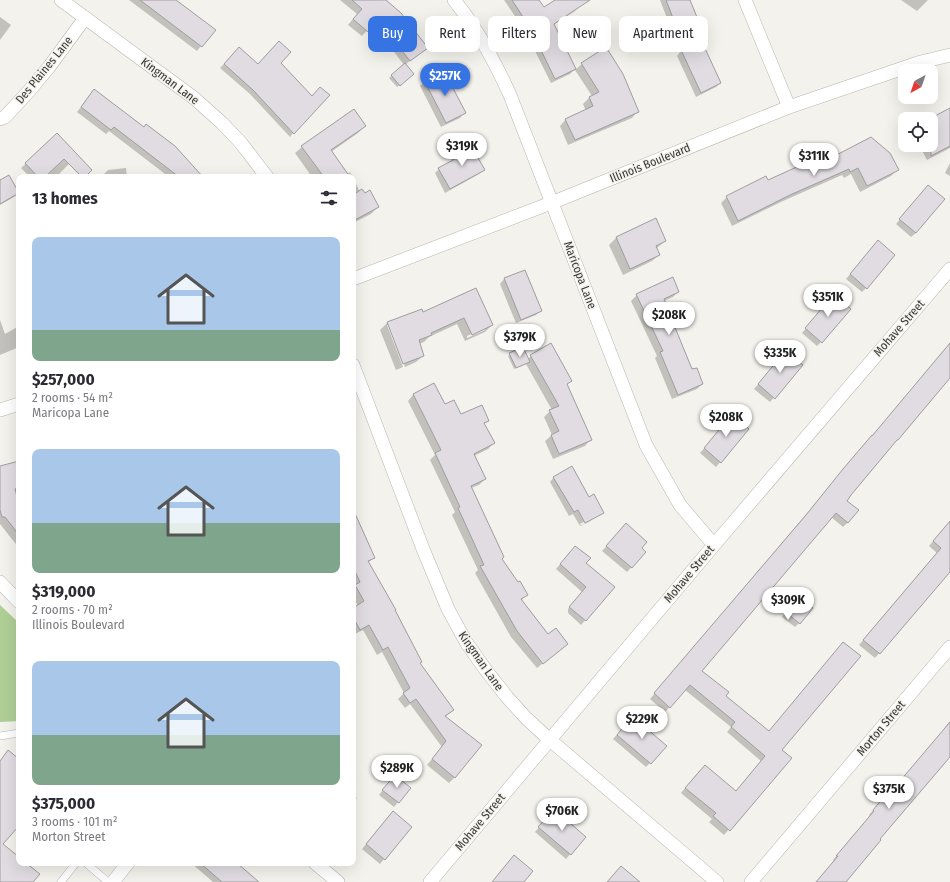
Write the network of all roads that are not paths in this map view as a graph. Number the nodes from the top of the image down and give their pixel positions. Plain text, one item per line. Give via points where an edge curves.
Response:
1 (61, 0) edge
2 (454, 0) edge
3 (745, 0) edge
4 (85, 18) junction
5 (950, 55) edge
6 (789, 107) junction
7 (0, 119) edge
8 (265, 174) edge
9 (551, 202) junction
10 (950, 269) edge
11 (356, 278) edge
12 (356, 373) edge
13 (16, 405) edge
14 (0, 410) edge
15 (714, 545) junction
16 (0, 582) edge
17 (16, 599) edge
18 (950, 647) edge
19 (16, 733) edge
20 (0, 736) edge
21 (550, 740) junction
22 (74, 866) edge
23 (89, 866) edge
24 (126, 866) edge
25 (319, 866) edge
26 (61, 882) edge
27 (108, 882) edge
28 (113, 882) edge
29 (338, 882) edge
30 (430, 882) edge
31 (717, 882) edge
32 (750, 882) edge

1 - 4 street, Kingman Lane
2 - 9 street, Maricopa Lane via 499,71
3 - 6 street
4 - 7 street, Des Plaines Lane via 29,91
4 - 8 street, Kingman Lane via 194,98 241,143
5 - 6 street, Illinois Boulevard via 921,62
6 - 9 street, Illinois Boulevard
9 - 11 street, Illinois Boulevard
9 - 15 street, Maricopa Lane via 646,445 680,505
10 - 15 street, Mohave Street
12 - 21 street, Kingman Lane via 448,609 466,642 498,686 526,718
13 - 14 street
15 - 21 street, Mohave Street
16 - 17 street
18 - 32 street, Morton Street
19 - 20 lane
21 - 30 street, Mohave Street
21 - 31 street, Kingman Lane
22 - 26 lane
23 - 27 lane
24 - 28 street
25 - 29 street

